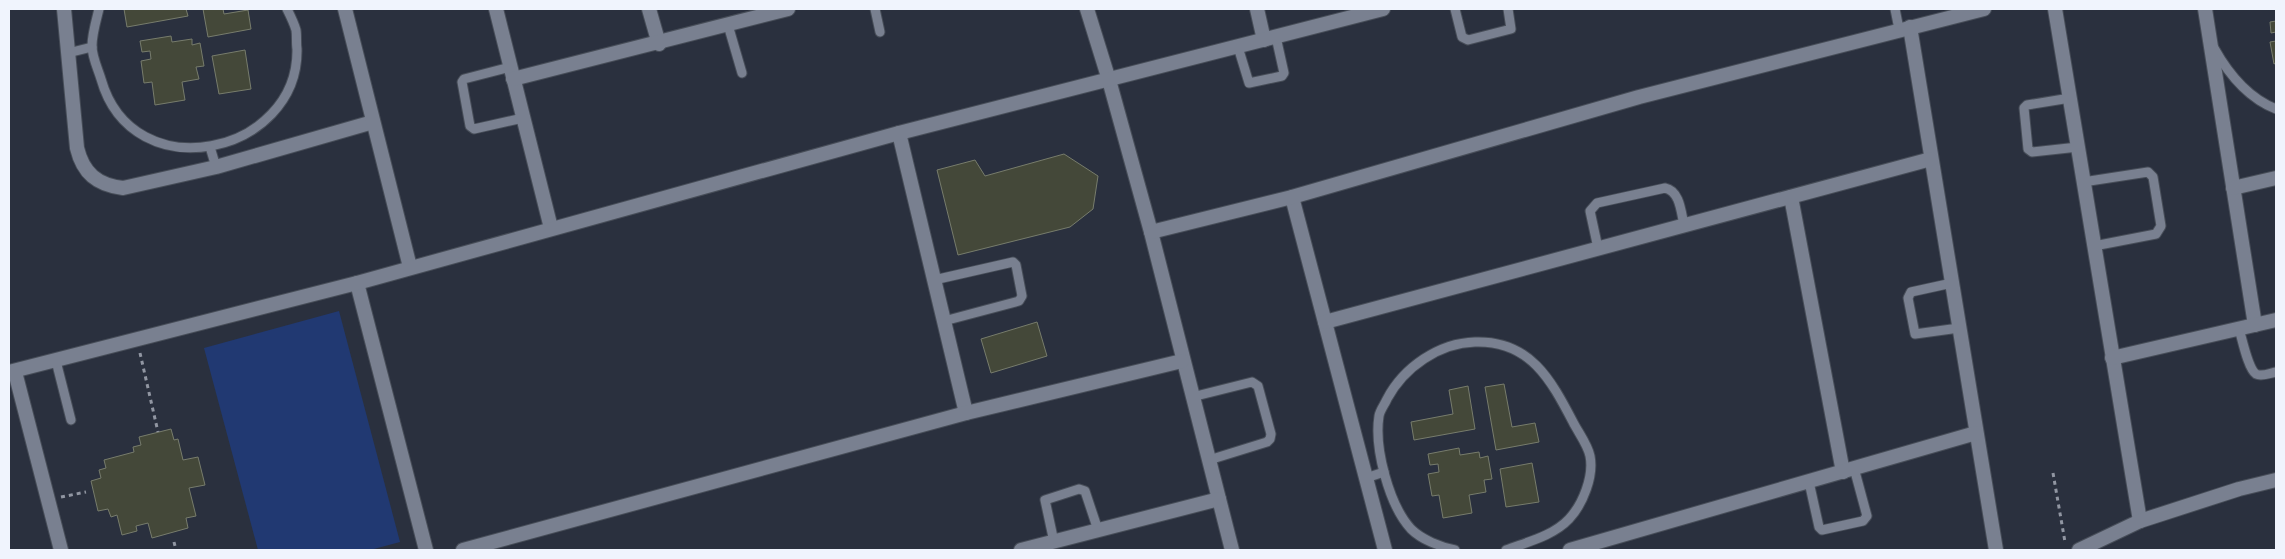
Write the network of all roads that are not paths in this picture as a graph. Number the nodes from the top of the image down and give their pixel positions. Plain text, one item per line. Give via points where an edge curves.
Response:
1 (64, 9) edge
2 (98, 9) edge
3 (287, 9) edge
4 (345, 9) edge
5 (496, 9) edge
6 (649, 9) edge
7 (788, 9) edge
8 (874, 9) edge
9 (1087, 9) edge
10 (1257, 9) edge
11 (1383, 9) edge
12 (1455, 9) edge
13 (1508, 9) edge
14 (1895, 9) edge
15 (1984, 9) edge
16 (2055, 9) edge
17 (2205, 9) edge
18 (1956, 12) edge
19 (728, 25) junction
20 (1904, 28) junction
21 (880, 32) dead end
22 (1270, 39) junction
23 (2210, 39) junction
24 (658, 44) junction
25 (92, 47) junction
26 (1238, 47) junction
27 (68, 53) junction
28 (512, 73) junction
29 (742, 73) dead end
30 (1109, 80) junction
31 (2070, 98) junction
32 (2276, 109) edge
33 (523, 118) junction
34 (373, 122) junction
35 (899, 133) junction
36 (2078, 146) junction
37 (210, 147) junction
38 (1931, 159) junction
39 (216, 167) junction
40 (2276, 178) edge
41 (2083, 182) junction
42 (2233, 188) junction
43 (1292, 197) junction
44 (1791, 197) junction
45 (1684, 226) junction
46 (551, 228) junction
47 (1151, 232) junction
48 (2094, 246) junction
49 (1598, 248) junction
50 (410, 267) junction
51 (934, 280) junction
52 (357, 282) junction
53 (1952, 283) junction
54 (2276, 320) edge
55 (944, 322) junction
56 (1325, 322) junction
57 (2254, 325) junction
58 (1959, 328) junction
59 (2238, 329) junction
60 (2112, 358) junction
61 (56, 361) junction
62 (1182, 361) junction
63 (12, 372) edge
64 (2276, 372) edge
65 (1192, 397) junction
66 (966, 413) junction
67 (71, 420) dead end
68 (1976, 434) junction
69 (1209, 460) junction
70 (1849, 470) junction
71 (1384, 472) junction
72 (1366, 478) junction
73 (2276, 480) edge
74 (1809, 482) junction
75 (1219, 500) junction
76 (2140, 521) junction
77 (1098, 530) junction
78 (1054, 542) junction
79 (1531, 546) edge
80 (61, 550) edge
81 (426, 550) edge
82 (463, 550) edge
83 (1021, 550) edge
84 (1232, 550) edge
85 (1385, 550) edge
86 (1455, 550) edge
87 (1506, 550) edge
88 (1570, 550) edge
89 (1996, 550) edge
90 (2079, 550) edge

1 - 27 street
2 - 25 lane
3 - 37 lane via 296,30 297,66 288,92 272,115 243,136
4 - 34 street
5 - 28 street
6 - 24 street
7 - 19 street
8 - 21 lane
9 - 30 street
10 - 22 street
11 - 22 street
12 - 13 lane via 1462,37 1468,40 1509,31 1512,26
14 - 20 lane
15 - 18 street
16 - 31 street
17 - 23 street
18 - 20 street
19 - 24 street
19 - 29 lane
20 - 38 street
20 - 43 street via 1639,97
22 - 26 street
22 - 26 lane via 1284,73 1282,76 1249,83
23 - 32 lane via 2242,88
23 - 42 street
24 - 28 street
25 - 27 lane
25 - 37 lane via 104,91 114,111 128,127 147,140 176,148
26 - 30 street
27 - 39 street via 77,148 80,161 97,181 123,188
28 - 33 street
28 - 33 lane via 462,82 470,126 474,129
30 - 35 street
30 - 47 street
31 - 36 street
31 - 36 lane via 2024,108 2028,149 2032,152
33 - 46 street
34 - 39 street
34 - 50 street
35 - 46 street
35 - 51 street
36 - 41 street
37 - 39 lane
38 - 44 street
38 - 53 street
40 - 42 street
41 - 48 street
41 - 48 lane via 2148,172 2153,177 2161,226 2159,231
42 - 57 street
43 - 47 street
43 - 56 street
44 - 45 street
44 - 70 street
45 - 49 street
45 - 49 lane via 1676,195 1665,188 1597,203 1590,210
46 - 50 street
47 - 62 street
48 - 60 street
49 - 56 street
50 - 52 street
51 - 55 street
51 - 55 lane via 1013,262 1016,265 1022,296 1019,301
52 - 61 street
52 - 81 street
53 - 58 street
53 - 58 lane via 1911,292 1908,298 1915,334
54 - 57 street
55 - 66 street
56 - 72 street
57 - 59 street
58 - 68 street
59 - 60 street
59 - 64 lane via 2256,374
60 - 76 street
61 - 63 street
61 - 67 lane
62 - 65 street
62 - 66 street
63 - 80 street
65 - 69 street
65 - 69 lane via 1252,382 1258,386 1271,434 1267,442
66 - 82 street
68 - 70 street
68 - 89 street
69 - 75 street
70 - 74 street
70 - 74 lane via 1867,516 1863,521 1822,530
71 - 72 lane
71 - 79 lane via 1380,455 1379,414 1394,386 1416,363 1444,348 1475,342 1506,345 1523,353 1541,369 1559,396 1590,456 1590,478 1582,500 1569,519
71 - 86 lane via 1390,495 1412,530 1438,546
72 - 85 street
73 - 76 street
74 - 88 street
75 - 77 street
75 - 84 street
76 - 90 street
77 - 78 street
77 - 78 lane via 1085,491 1079,489 1045,500
78 - 83 street
79 - 87 lane

